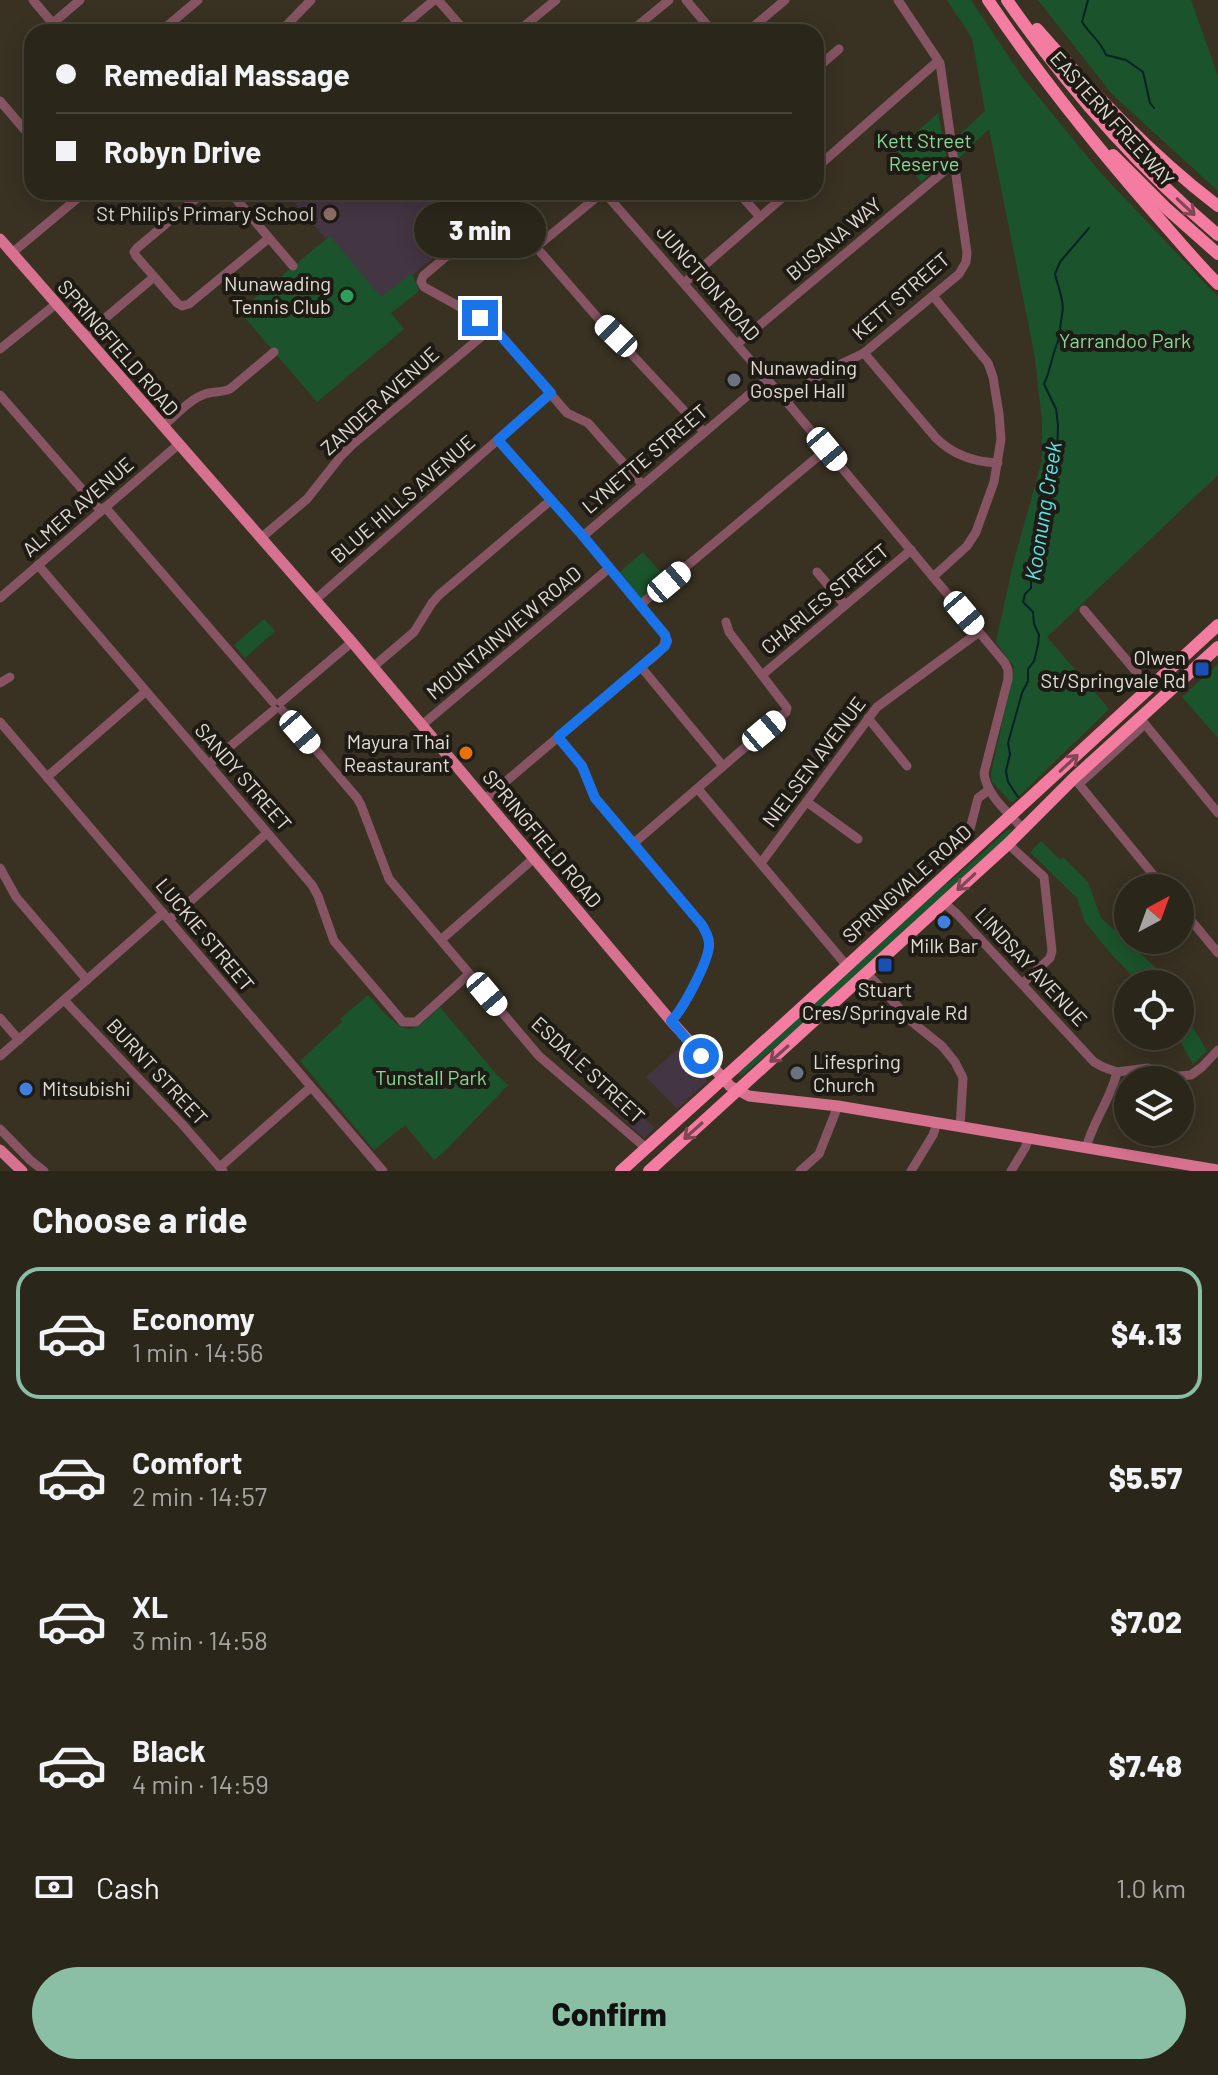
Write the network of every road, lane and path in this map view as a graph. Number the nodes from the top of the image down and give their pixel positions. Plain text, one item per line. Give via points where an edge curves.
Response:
1 (33, 0) edge
2 (80, 0) edge
3 (198, 0) edge
4 (311, 0) edge
5 (436, 0) edge
6 (556, 0) edge
7 (669, 0) edge
8 (686, 0) edge
9 (785, 0) edge
10 (898, 0) edge
11 (988, 0) edge
12 (1010, 0) edge
13 (53, 23) joint
14 (170, 24) edge
15 (288, 24) edge
16 (406, 24) edge
17 (458, 24) edge
18 (527, 24) edge
19 (640, 24) edge
20 (706, 24) edge
21 (756, 24) edge
22 (839, 49) dead end
23 (938, 61) junction
24 (824, 62) edge
25 (0, 101) edge
26 (24, 129) edge
27 (825, 160) edge
28 (955, 162) junction
29 (75, 200) edge
30 (195, 200) edge
31 (237, 200) edge
32 (594, 200) edge
33 (611, 200) edge
34 (745, 200) edge
35 (780, 200) edge
36 (1218, 206) edge
37 (760, 217) junction
38 (1218, 235) edge
39 (269, 238) junction
40 (0, 239) edge
41 (536, 247) junction
42 (12, 253) junction
43 (1218, 254) edge
44 (293, 266) dead end
45 (154, 277) junction
46 (684, 283) junction
47 (1218, 284) edge
48 (933, 296) junction
49 (56, 304) junction
50 (493, 327) junction
51 (84, 336) junction
52 (737, 344) junction
53 (0, 349) edge
54 (274, 352) dead end
55 (864, 353) junction
56 (767, 379) junction
57 (551, 393) junction
58 (0, 395) edge
59 (786, 401) junction
60 (163, 426) junction
61 (704, 432) junction
62 (498, 440) junction
63 (179, 444) junction
64 (827, 449) junction
65 (998, 463) junction
66 (642, 484) junction
67 (551, 500) junction
68 (103, 509) junction
69 (583, 536) junction
70 (261, 538) junction
71 (911, 550) junction
72 (38, 565) junction
73 (608, 569) junction
74 (817, 572) dead end
75 (933, 577) junction
76 (0, 598) edge
77 (315, 600) junction
78 (640, 605) junction
79 (845, 605) junction
80 (1084, 610) dead end
81 (726, 622) dead end
82 (1218, 625) edge
83 (979, 632) junction
84 (352, 642) junction
85 (1218, 647) edge
86 (373, 667) junction
87 (641, 667) junction
88 (762, 675) junction
89 (10, 677) dead end
90 (0, 683) edge
91 (1150, 688) junction
92 (145, 692) junction
93 (278, 706) junction
94 (868, 718) junction
95 (1143, 721) junction
96 (0, 722) edge
97 (422, 725) junction
98 (558, 737) junction
99 (209, 764) junction
100 (723, 766) junction
101 (907, 766) dead end
102 (47, 777) junction
103 (1077, 781) junction
104 (698, 789) junction
105 (989, 790) junction
106 (485, 799) junction
107 (807, 802) junction
108 (1218, 813) edge
109 (1011, 815) junction
110 (1023, 829) junction
111 (267, 833) junction
112 (968, 837) dead end
113 (858, 839) dead end
114 (634, 843) junction
115 (1008, 844) junction
116 (534, 858) junction
117 (761, 863) junction
118 (0, 868) edge
119 (1153, 874) edge
120 (944, 903) junction
121 (166, 917) junction
122 (1194, 924) edge
123 (442, 939) junction
124 (1218, 953) edge
125 (847, 966) junction
126 (867, 973) junction
127 (469, 974) junction
128 (87, 980) junction
129 (1023, 983) junction
130 (64, 1000) junction
131 (0, 1018) edge
132 (671, 1021) junction
133 (19, 1040) junction
134 (1218, 1050) edge
135 (0, 1056) edge
136 (1114, 1071) edge
137 (1194, 1073) edge
138 (722, 1080) junction
139 (1114, 1084) edge
140 (311, 1087) junction
141 (737, 1091) junction
142 (838, 1106) junction
143 (937, 1123) junction
144 (960, 1127) junction
145 (0, 1129) edge
146 (1029, 1138) junction
147 (646, 1148) junction
148 (1086, 1148) junction
149 (0, 1150) edge
150 (1185, 1168) edge
151 (20, 1169) edge
152 (42, 1169) edge
153 (222, 1169) edge
154 (1218, 1170) edge
155 (383, 1171) edge
156 (621, 1171) edge
157 (649, 1171) edge
158 (800, 1171) edge
159 (911, 1171) edge
160 (1011, 1171) edge

1 - 13 street
2 - 13 street
3 - 14 street
4 - 15 street
5 - 16 street
5 - 17 street
6 - 18 street
7 - 19 street
8 - 20 street
9 - 21 street
10 - 23 street, KETT STREET
11 - 43 highway, EASTERN FREEWAY via 1095,136
11 - 47 highway via 1076,121
12 - 36 highway via 1105,104
12 -> 38 highway, EASTERN FREEWAY via 1095,113
22 - 24 street
23 - 27 street
23 - 28 street, KETT STREET
25 - 26 street
28 - 48 street, KETT STREET via 966,262
28 - 52 street, BUSANA WAY
29 - 42 street
30 - 45 street via 134,252
31 - 39 street
32 - 41 street
33 - 46 street, JUNCTION ROAD
34 - 37 street
35 - 37 street
37 - 46 street
39 - 44 street
39 - 45 street via 189,304 177,303
40 - 42 main road, SPRINGFIELD ROAD
41 - 50 street via 503,209 423,276 424,287
41 - 61 street
42 - 49 main road, SPRINGFIELD ROAD
45 - 51 street
46 - 52 street, JUNCTION ROAD
48 - 55 street, KETT STREET
48 - 65 street via 988,363 999,414
49 - 51 main road, SPRINGFIELD ROAD
49 - 53 street
50 - 57 street
50 - 70 street, ZANDER AVENUE via 353,444 307,499
51 - 60 main road, SPRINGFIELD ROAD
52 - 56 street, JUNCTION ROAD
54 - 60 street via 230,389 200,397
55 - 59 street, KETT STREET via 824,372
55 - 65 street via 948,450
56 - 59 street, JUNCTION ROAD
56 - 61 street, LYNETTE STREET
57 - 62 street, BLUE HILLS AVENUE
57 - 66 street via 567,413 588,423
58 - 68 street, ESDALE STREET
59 - 64 street, JUNCTION ROAD
60 - 63 main road, SPRINGFIELD ROAD
61 - 66 street, LYNETTE STREET
62 - 67 street
62 - 77 street, BLUE HILLS AVENUE
63 - 68 street, ALMER AVENUE
63 - 70 main road, SPRINGFIELD ROAD
64 - 71 street, JUNCTION ROAD
64 - 78 street
65 - 75 street via 976,532
66 - 69 street, LYNETTE STREET
67 - 69 street
67 - 86 street via 439,595 414,632
68 - 72 street, ALMER AVENUE
68 - 93 street, ESDALE STREET
69 - 73 street
70 - 77 main road, SPRINGFIELD ROAD
71 - 75 street, JUNCTION ROAD
71 - 79 street, CHARLES STREET
72 - 76 street, ALMER AVENUE
72 - 92 street, SANDY STREET
73 - 78 street
73 - 97 street, MOUNTAINVIEW ROAD
74 - 79 street
75 - 83 street, JUNCTION ROAD
77 - 84 main road, SPRINGFIELD ROAD
78 - 87 street via 667,641
79 - 88 street, CHARLES STREET
80 - 91 street
81 - 88 street
82 - 91 highway, SPRINGVALE ROAD
83 - 94 street, NIELSEN AVENUE via 883,701
83 - 105 street, JUNCTION ROAD via 1008,670 984,773
84 - 86 main road, SPRINGFIELD ROAD
84 - 93 street
85 - 95 highway, SPRINGVALE ROAD
86 - 97 main road, SPRINGFIELD ROAD
87 - 98 street
87 - 100 street
88 - 100 street via 786,712
89 - 90 street
109 -> 91 highway, SPRINGVALE ROAD
92 - 99 street, SANDY STREET
92 - 102 street
93 - 99 street
93 - 123 street, ESDALE STREET via 357,798 389,879
94 - 101 street
94 - 107 street, NIELSEN AVENUE
95 - 103 highway, SPRINGVALE ROAD
95 - 108 street
96 - 102 street, LUCKIE STREET
97 - 106 main road, SPRINGFIELD ROAD
98 - 106 street
98 - 114 street via 582,766 595,798
99 - 111 street, SANDY STREET
100 - 104 street
102 - 121 street, LUCKIE STREET
103 - 110 highway, SPRINGVALE ROAD
103 - 119 street
104 - 114 street
104 - 117 street
105 - 109 street
105 - 112 street via 978,798
106 - 116 main road, SPRINGFIELD ROAD
107 - 113 street
107 - 117 street, NIELSEN AVENUE
109 - 110 street
109 - 125 highway, SPRINGVALE ROAD
110 - 115 highway, SPRINGVALE ROAD
111 - 121 street
111 - 127 street, SANDY STREET via 312,885 334,941 403,1022 416,1022
114 - 132 street via 708,936 706,960
115 -> 120 highway, SPRINGVALE ROAD
115 - 129 street via 1044,877 1052,951
116 - 123 street
116 - 132 main road, SPRINGFIELD ROAD
117 - 125 street
118 - 128 street via 16,897
120 - 126 highway, SPRINGVALE ROAD
120 - 129 street, LINDSAY AVENUE
121 - 128 street
121 - 140 street, LUCKIE STREET
122 - 124 street
123 - 127 street, ESDALE STREET
125 - 138 highway, SPRINGVALE ROAD
126 -> 141 highway, SPRINGVALE ROAD
126 - 144 street via 955,1062 963,1078
127 - 147 street, ESDALE STREET via 539,1056
128 - 130 street
129 - 136 street, LINDSAY AVENUE via 1094,1062
130 - 133 street
130 - 153 street, BURNT STREET
131 - 133 street
132 - 138 main road, SPRINGFIELD ROAD
133 - 135 street
134 - 137 street
138 - 141 main road, SPRINGFIELD ROAD
138 - 147 highway, SPRINGVALE ROAD
139 - 148 street
140 - 153 street
140 - 155 street, LUCKIE STREET
141 - 142 main road, SPRINGFIELD ROAD
141 -> 157 highway, SPRINGVALE ROAD
142 - 143 main road, SPRINGFIELD ROAD
142 - 158 street via 819,1154
143 - 144 main road, SPRINGFIELD ROAD
143 - 159 street
144 - 146 main road, SPRINGFIELD ROAD
145 - 152 street
146 - 148 main road, SPRINGFIELD ROAD
146 - 160 street
147 - 156 highway, SPRINGVALE ROAD
148 - 150 main road, SPRINGFIELD ROAD
149 - 151 main road
150 - 154 main road, SPRINGFIELD ROAD
151 - 152 street

